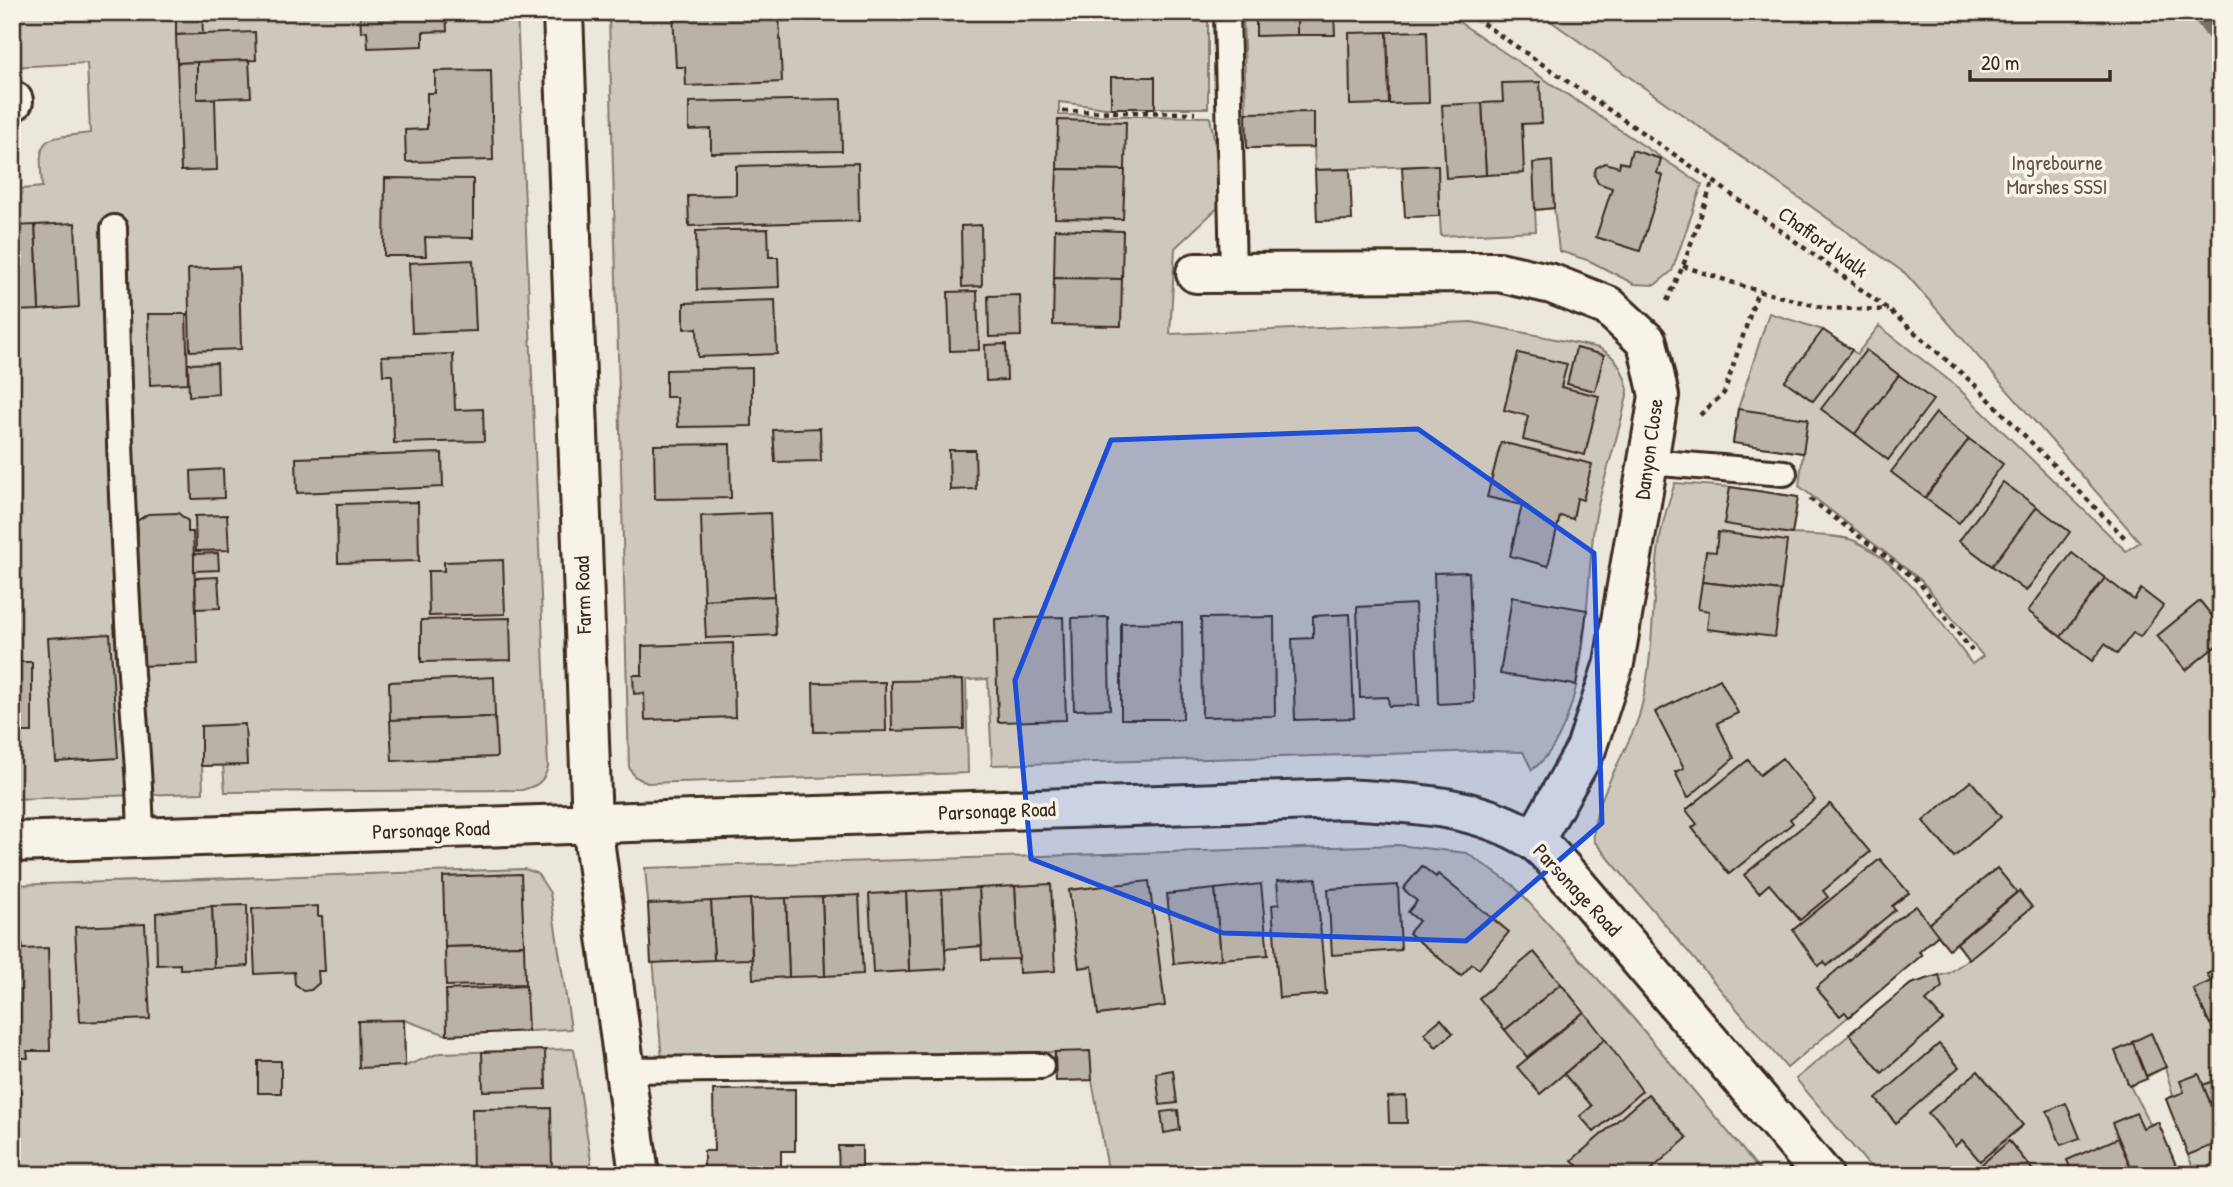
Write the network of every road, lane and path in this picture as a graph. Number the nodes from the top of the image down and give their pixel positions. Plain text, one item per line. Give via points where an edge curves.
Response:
1 (563, 12) edge
2 (1227, 12) edge
3 (1466, 12) edge
4 (1063, 111) dead end
5 (1231, 113) junction
6 (1713, 181) junction
7 (114, 228) dead end
8 (1684, 266) junction
9 (1233, 273) junction
10 (1196, 274) dead end
11 (1758, 291) junction
12 (1889, 310) junction
13 (1647, 342) junction
14 (1648, 462) junction
15 (1784, 473) joint
16 (2127, 540) dead end
17 (1972, 651) dead end
18 (592, 825) junction
19 (141, 838) junction
20 (1534, 841) junction
21 (12, 842) edge
22 (1041, 1066) dead end
23 (622, 1070) junction
24 (639, 1175) edge
25 (1823, 1175) edge

1 - 18 street, Farm Road
2 - 5 lane
3 - 6 path, Chafford Walk
4 - 5 path
5 - 9 lane
6 - 8 path
6 - 12 path, Chafford Walk
7 - 19 lane
8 - 11 path
8 - 13 path
9 - 10 street
9 - 13 street via 1499,272 1552,284 1608,306
11 - 12 path via 1825,308
11 - 14 path via 1724,393
12 - 16 path, Chafford Walk via 1975,385
13 - 14 street, Danyon Close via 1659,396
14 - 15 lane
14 - 20 street, Danyon Close via 1614,663 1586,749
15 - 17 path via 1795,487 1918,581
18 - 19 street, Parsonage Road
18 - 20 street, Parsonage Road via 1346,799 1440,805 1493,821
18 - 23 street, Farm Road
19 - 21 street, Parsonage Road
20 - 25 street, Parsonage Road
22 - 23 lane
23 - 24 street, Farm Road

